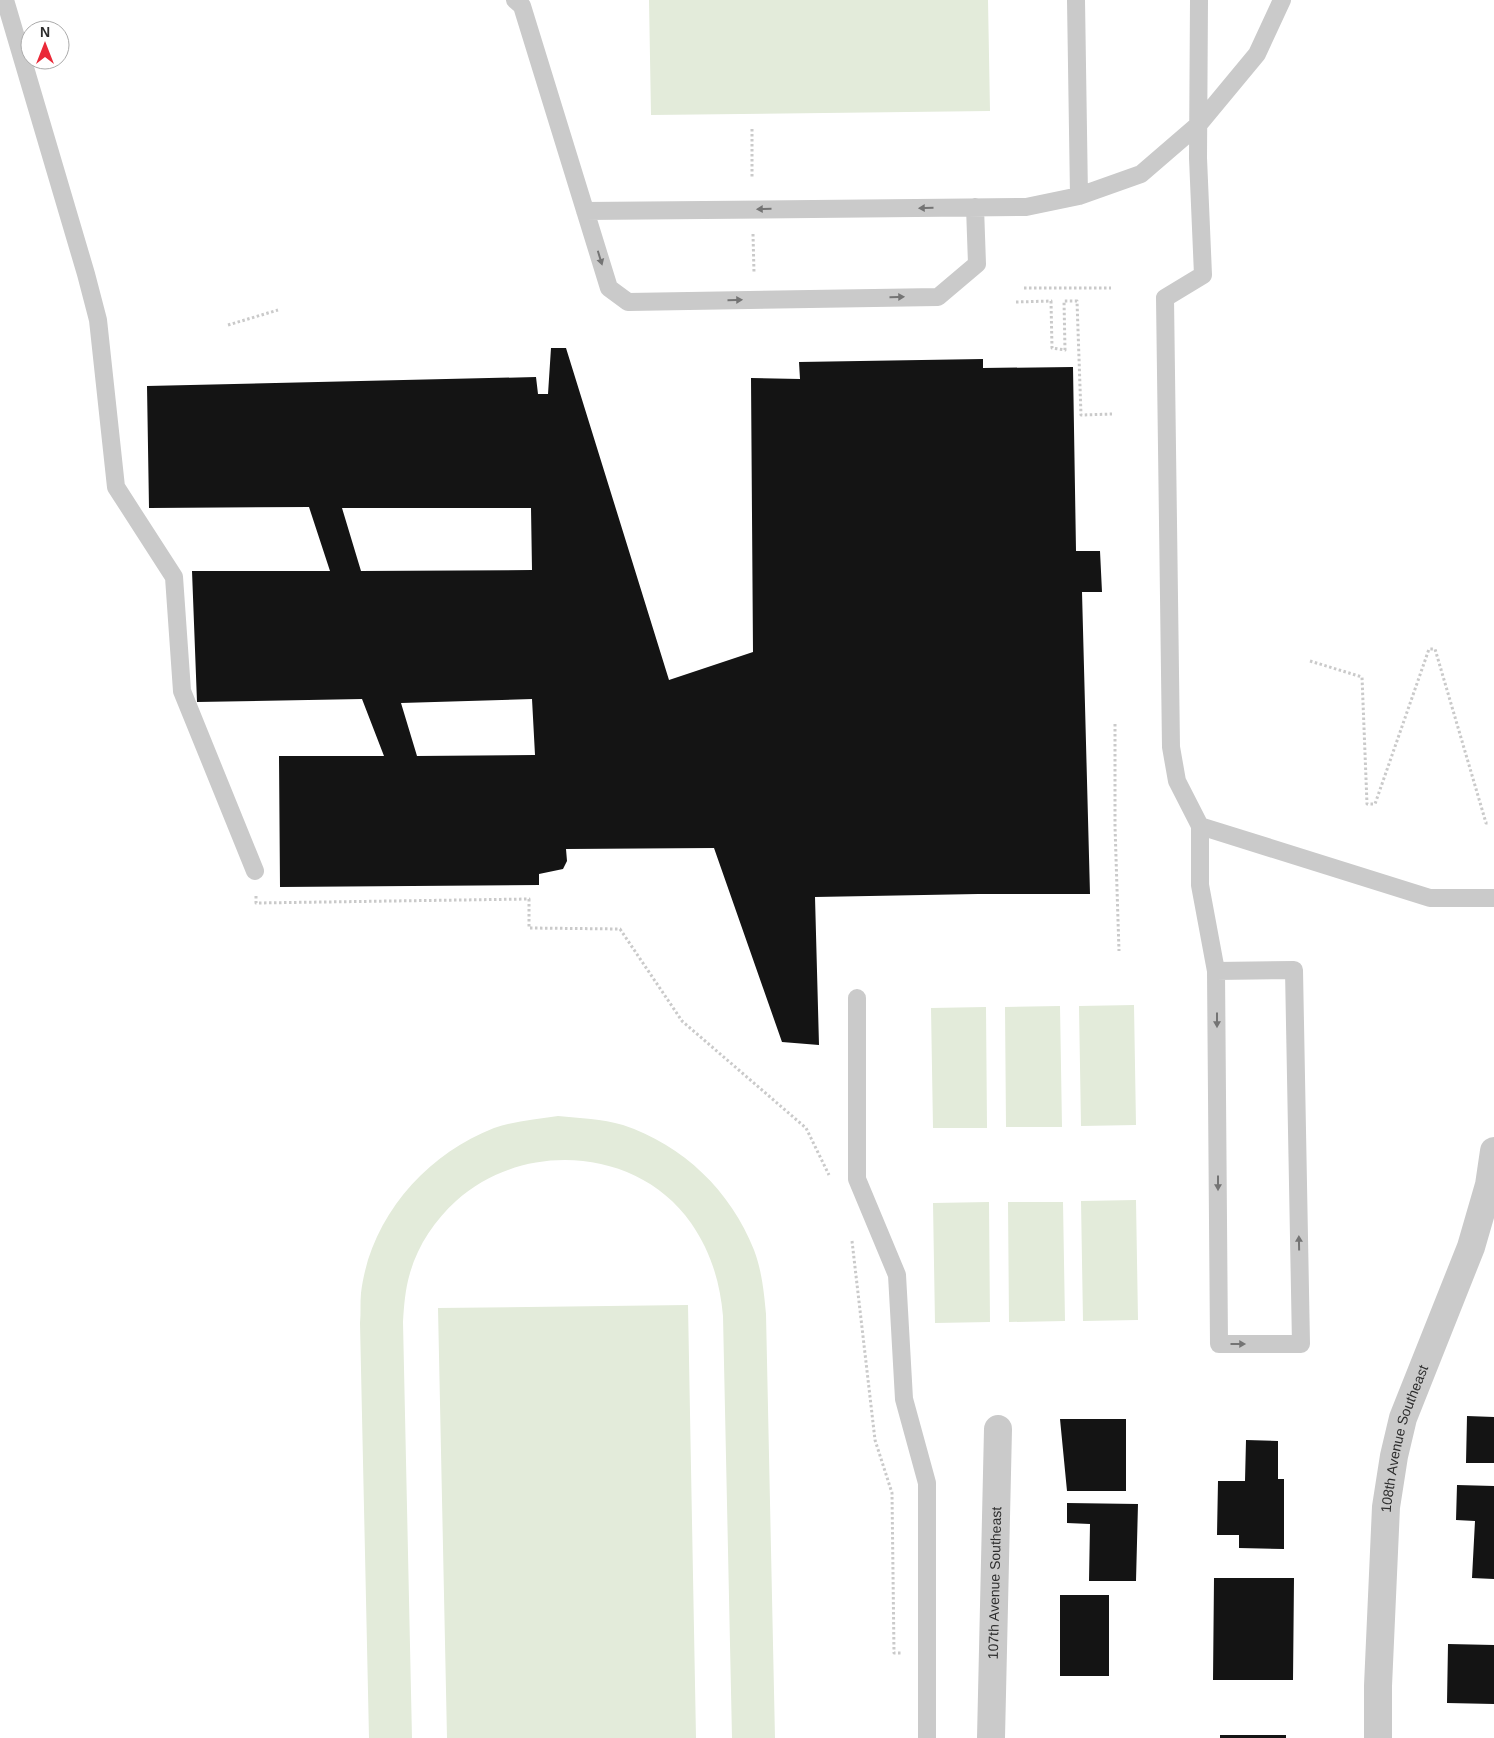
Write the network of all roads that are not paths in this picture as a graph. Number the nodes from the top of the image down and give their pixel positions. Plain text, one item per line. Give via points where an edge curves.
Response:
1 (5, 0) edge
2 (515, 0) edge
3 (1076, 0) edge
4 (1199, 0) edge
5 (1282, 0) edge
6 (1199, 124) junction
7 (1079, 196) junction
8 (975, 207) junction
9 (585, 211) junction
10 (1200, 826) junction
11 (255, 871) road end
12 (1494, 898) edge
13 (1216, 971) junction
14 (857, 998) dead end
15 (1494, 1151) edge
16 (998, 1429) dead end
17 (927, 1738) edge
18 (991, 1738) edge
19 (1378, 1738) edge

1 - 11 lane via 98,320 116,487 174,577 182,691
2 - 9 lane via 522,6
3 - 7 lane
4 - 6 lane
5 - 6 lane via 1257,54
6 - 7 lane via 1141,174
6 - 10 lane via 1203,275 1165,298 1171,746 1177,781
7 - 8 lane via 1026,207
8 -> 9 lane
9 -> 8 lane via 609,288 628,302 938,297 977,264
10 - 12 lane via 1430,898
10 - 13 lane via 1200,885
13 -> 13 lane via 1219,1344 1301,1344 1294,970
14 - 17 lane via 857,1179 897,1275 904,1399 927,1483
15 - 19 street, 108th Avenue Southeast via 1489,1185 1471,1248 1403,1418 1394,1456 1386,1507
16 - 18 street, 107th Avenue Southeast

